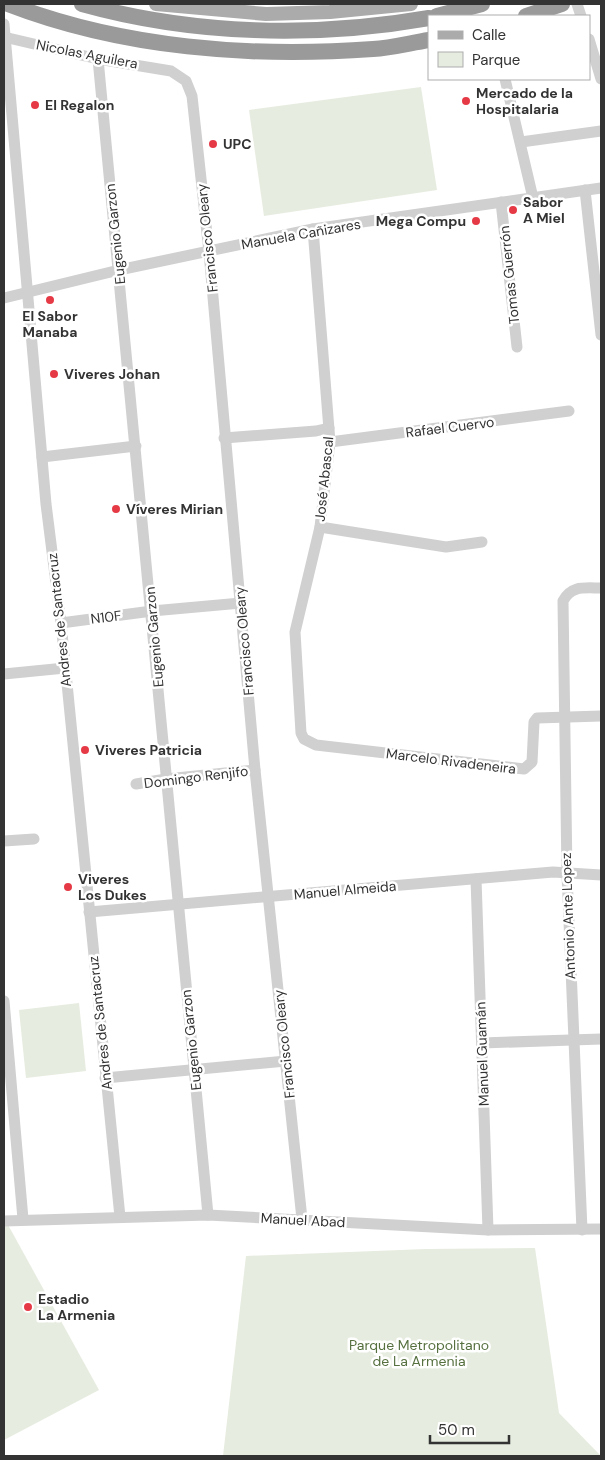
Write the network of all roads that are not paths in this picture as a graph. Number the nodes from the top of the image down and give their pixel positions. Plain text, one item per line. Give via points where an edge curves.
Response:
1 (8, 4) edge
2 (82, 4) edge
3 (156, 4) edge
4 (411, 4) edge
5 (482, 4) edge
6 (556, 9) edge
7 (441, 15) edge
8 (530, 15) edge
9 (428, 18) edge
10 (4, 24) edge
11 (5, 37) edge
12 (428, 40) edge
13 (590, 42) edge
14 (98, 59) junction
15 (171, 71) joint
16 (601, 79) edge
17 (504, 80) edge
18 (7, 97) edge
19 (601, 131) edge
20 (521, 142) junction
21 (601, 188) edge
22 (585, 190) junction
23 (533, 198) junction
24 (501, 202) junction
25 (313, 229) junction
26 (209, 252) junction
27 (119, 270) junction
28 (28, 290) junction
29 (4, 298) edge
30 (601, 335) edge
31 (517, 347) dead end
32 (569, 412) dead end
33 (329, 428) junction
34 (224, 438) junction
35 (330, 442) junction
36 (136, 446) junction
37 (42, 456) junction
38 (320, 527) junction
39 (482, 542) dead end
40 (601, 588) edge
41 (241, 603) junction
42 (152, 611) junction
43 (61, 623) junction
44 (65, 668) junction
45 (4, 674) edge
46 (601, 716) edge
47 (564, 717) junction
48 (299, 726) joint
49 (255, 770) junction
50 (166, 779) junction
51 (136, 784) dead end
52 (34, 839) dead end
53 (4, 841) edge
54 (567, 874) junction
55 (601, 875) edge
56 (476, 879) junction
57 (268, 897) junction
58 (178, 904) junction
59 (89, 912) junction
60 (4, 1001) edge
61 (4, 1005) edge
62 (601, 1039) edge
63 (572, 1040) junction
64 (482, 1043) junction
65 (286, 1061) junction
66 (193, 1071) junction
67 (105, 1078) junction
68 (208, 1215) junction
69 (120, 1217) junction
70 (23, 1219) junction
71 (302, 1219) junction
72 (4, 1221) edge
73 (601, 1229) edge
74 (488, 1230) junction
75 (582, 1230) junction

1 - 12 highway via 134,39 208,48 272,52 374,49
2 - 9 highway via 176,23 228,28 305,30
3 - 4 main road via 266,14
5 - 7 highway
6 - 8 highway
10 - 11 street, Andres de Santacruz
11 - 14 street, Nicolas Aguilera
11 - 18 street, Andres de Santacruz
13 - 16 street
14 - 15 street, Nicolas Aguilera
14 - 27 street, Eugenio Garzon
15 - 26 street, Francisco Oleary via 186,81 192,96
17 - 20 street
18 - 28 street, Andres de Santacruz
19 - 20 street
20 - 23 street
21 - 22 street, Manuela Cañizares
22 - 23 street, Manuela Cañizares
22 - 30 street
23 - 24 street, Manuela Cañizares
24 - 25 street, Manuela Cañizares
24 - 31 street, Tomas Guerrón
25 - 26 street, Manuela Cañizares
25 - 33 street, José Abascal
26 - 27 street, Manuela Cañizares
26 - 34 street, Francisco Oleary
27 - 28 street, Manuela Cañizares
27 - 36 street, Eugenio Garzon
28 - 29 street, Manuela Cañizares
28 - 37 street, Andres de Santacruz
32 - 35 street, Rafael Cuervo
33 - 34 street
33 - 35 street, José Abascal
34 - 41 street, Francisco Oleary
35 - 38 street, José Abascal
36 - 37 street
36 - 42 street, Eugenio Garzon
37 - 43 street, Andres de Santacruz
38 - 39 street via 446,547
38 - 48 street, José Abascal via 296,632
40 - 47 street, Antonio Ante Lopez via 575,588 563,601
41 - 42 street, N10F
41 - 49 street, Francisco Oleary
42 - 43 street, N10F
42 - 50 street, Eugenio Garzon
43 - 44 street, Andres de Santacruz
44 - 45 street
44 - 59 street, Andres de Santacruz
46 - 47 street, Marcelo Rivadeneira
47 - 48 street, Marcelo Rivadeneira via 537,718 534,722 532,762 524,769 316,745 304,739
47 - 54 street, Antonio Ante Lopez
49 - 50 street, Domingo Renjifo
49 - 57 street, Francisco Oleary
50 - 51 street, Domingo Renjifo
50 - 58 street, Eugenio Garzon
52 - 53 street
54 - 55 street, Manuel Almeida
54 - 56 street, Manuel Almeida via 553,872
54 - 63 street, Antonio Ante Lopez
56 - 57 street, Manuel Almeida
56 - 64 street, Manuel Guamán
57 - 58 street, Manuel Almeida
57 - 65 street, Francisco Oleary
58 - 59 street, Manuel Almeida
58 - 66 street, Eugenio Garzon
59 - 67 street, Andres de Santacruz
60 - 61 street
61 - 70 street
62 - 63 street
63 - 64 street
63 - 75 street, Antonio Ante Lopez
64 - 74 street, Manuel Guamán
65 - 66 street
65 - 71 street, Francisco Oleary
66 - 67 street
66 - 68 street, Eugenio Garzon
67 - 69 street, Andres de Santacruz
68 - 69 street, Manuel Abad
68 - 71 street, Manuel Abad
69 - 70 street, Manuel Abad
70 - 72 street, Manuel Abad
71 - 74 street, Manuel Abad
73 - 75 street, Manuel Abad
74 - 75 street, Manuel Abad

